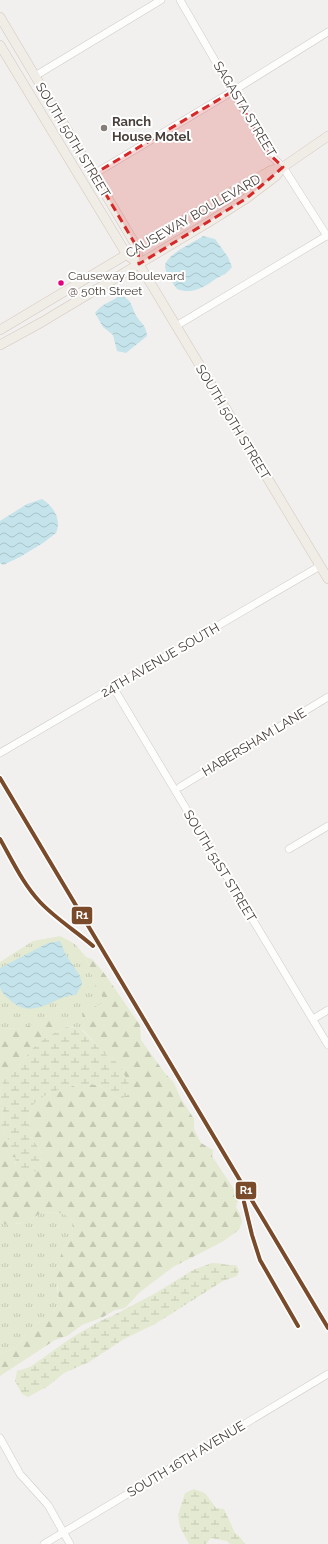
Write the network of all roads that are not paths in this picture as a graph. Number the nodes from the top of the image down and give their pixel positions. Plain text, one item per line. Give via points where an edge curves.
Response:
1 (161, 0) edge
2 (180, 0) edge
3 (0, 17) edge
4 (328, 32) edge
5 (0, 45) edge
6 (35, 76) junction
7 (234, 91) junction
8 (328, 136) edge
9 (283, 167) junction
10 (94, 174) junction
11 (328, 235) edge
12 (138, 249) junction
13 (127, 255) junction
14 (139, 264) junction
15 (176, 326) junction
16 (0, 330) edge
17 (0, 345) edge
18 (320, 566) junction
19 (328, 579) edge
20 (113, 687) junction
21 (328, 697) edge
22 (0, 753) edge
23 (180, 787) dead end
24 (328, 826) edge
25 (289, 849) dead end
26 (328, 1010) edge
27 (313, 1019) junction
28 (328, 1044) edge
29 (328, 1374) edge
30 (0, 1438) edge
31 (64, 1532) junction
32 (44, 1544) edge
33 (70, 1544) edge

1 - 6 street
2 - 7 street, SAGASTA STREET
3 - 6 main road, SOUTH 50TH STREET
4 - 7 street
5 - 13 main road, SOUTH 50TH STREET
6 - 10 main road, SOUTH 50TH STREET
7 - 9 street, SAGASTA STREET via 270,154
7 - 10 street
8 - 9 main road, CAUSEWAY BOULEVARD
9 - 11 street, SAGASTA STREET
9 - 12 main road, CAUSEWAY BOULEVARD via 272,170 223,197
9 - 14 main road, CAUSEWAY BOULEVARD via 276,176 247,198
10 - 12 main road, SOUTH 50TH STREET
11 - 15 street
12 - 13 main road, CAUSEWAY BOULEVARD
12 - 14 main road, SOUTH 50TH STREET
13 - 14 main road, SOUTH 50TH STREET
13 - 16 main road, CAUSEWAY BOULEVARD
14 - 15 main road, SOUTH 50TH STREET
14 - 17 main road, CAUSEWAY BOULEVARD
15 - 18 main road, SOUTH 50TH STREET
18 - 19 main road, SOUTH 50TH STREET
18 - 20 street, 24TH AVENUE SOUTH
20 - 22 street, 24TH AVENUE SOUTH
20 - 27 street, SOUTH 51ST STREET
21 - 23 street, HABERSHAM LANE
24 - 25 street
26 - 27 street
27 - 28 street, SOUTH 51ST STREET
29 - 31 street, SOUTH 16TH AVENUE
30 - 31 street via 20,1474 48,1505
31 - 32 street, SOUTH 16TH AVENUE
31 - 33 street

